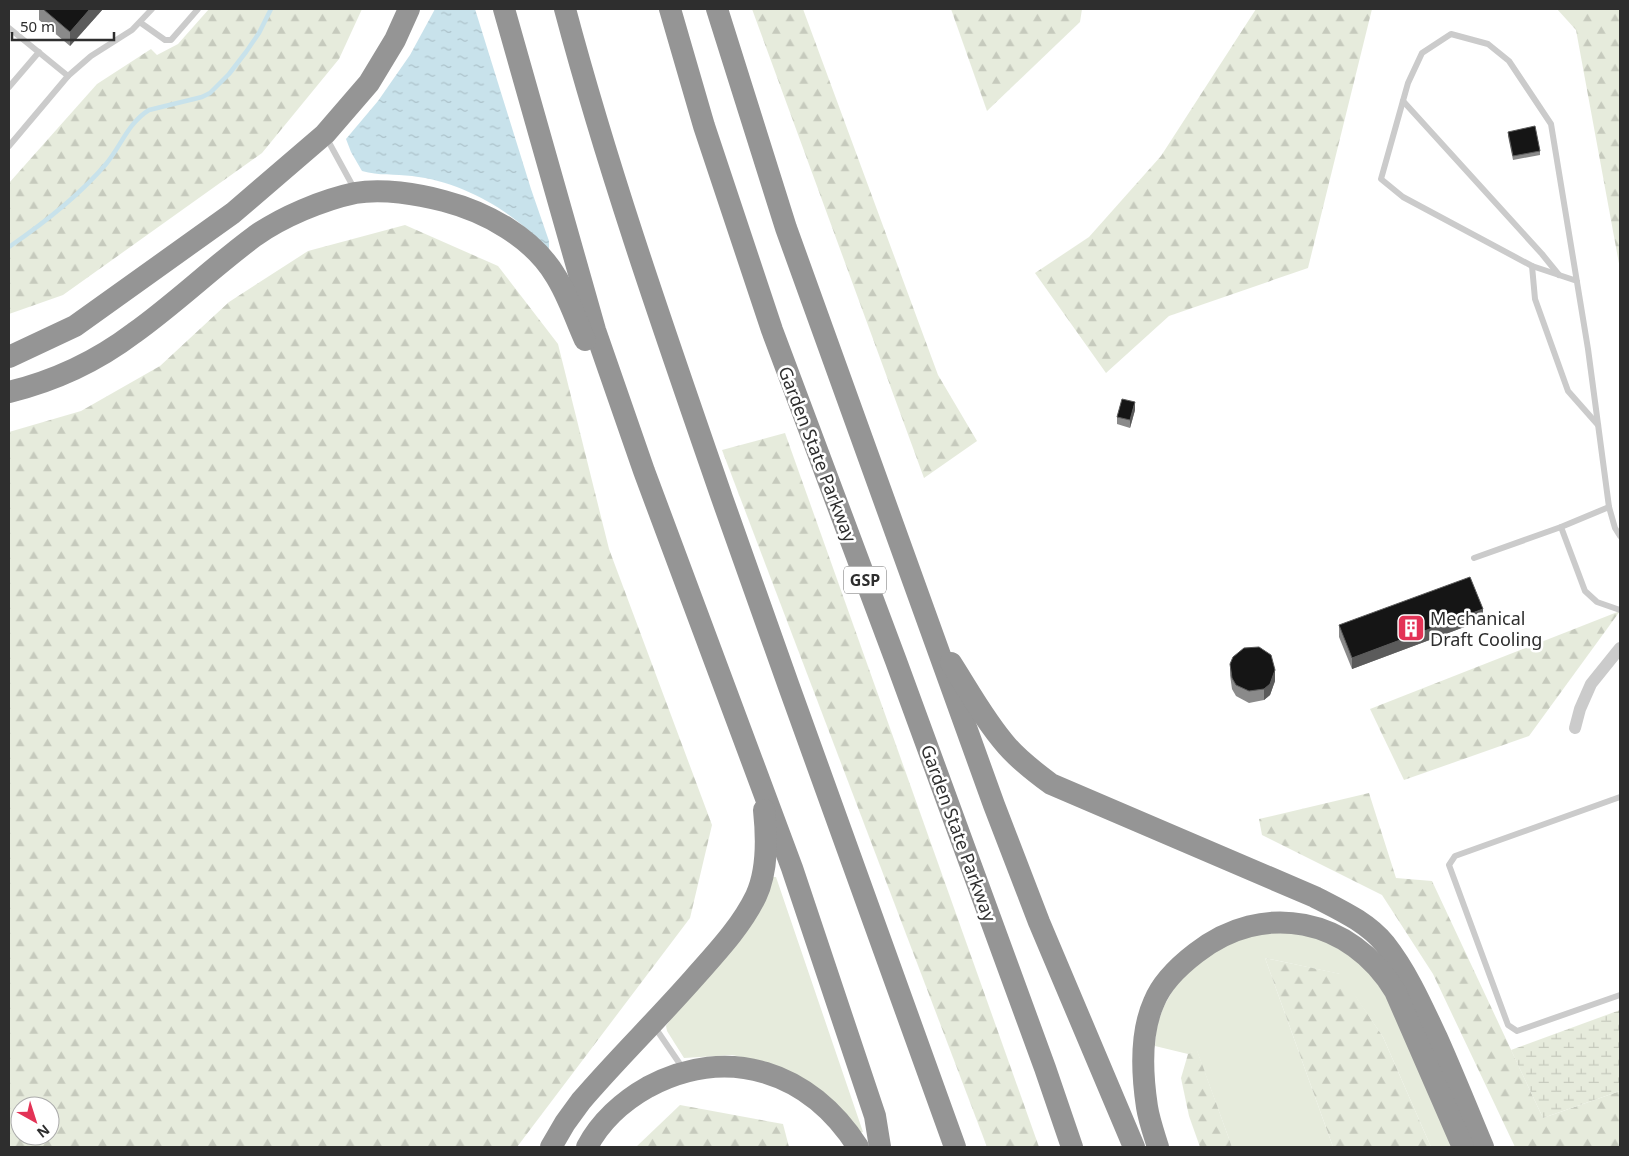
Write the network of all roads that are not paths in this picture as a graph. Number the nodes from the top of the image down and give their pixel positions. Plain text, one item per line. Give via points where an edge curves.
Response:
1 (152, 9) edge
2 (198, 9) edge
3 (410, 9) edge
4 (504, 9) edge
5 (565, 9) edge
6 (670, 9) edge
7 (718, 12) edge
8 (140, 22) junction
9 (9, 28) edge
10 (39, 52) junction
11 (68, 76) junction
12 (9, 87) edge
13 (1403, 101) junction
14 (325, 134) junction
15 (9, 146) edge
16 (356, 193) junction
17 (1532, 266) junction
18 (1559, 275) junction
19 (1577, 281) junction
20 (9, 357) edge
21 (9, 392) edge
22 (1598, 426) junction
23 (644, 471) junction
24 (1609, 507) junction
25 (1562, 527) junction
26 (1620, 536) edge
27 (1474, 558) dead end
28 (1620, 610) edge
29 (930, 631) junction
30 (1620, 648) edge
31 (1575, 728) dead end
32 (761, 784) junction
33 (1620, 797) edge
34 (1620, 995) edge
35 (652, 1023) junction
36 (684, 1071) junction
37 (551, 1147) edge
38 (587, 1147) edge
39 (858, 1147) edge
40 (880, 1147) edge
41 (955, 1147) edge
42 (1072, 1147) edge
43 (1134, 1147) edge
44 (1158, 1147) edge
45 (1463, 1147) edge
46 (1483, 1147) edge

1 - 8 lane
2 - 8 lane via 171,40 165,40
3 - 14 highway via 369,83
4 - 23 highway via 595,330
5 - 41 highway via 665,335
6 - 42 highway, Garden State Parkway / GSP via 704,126 772,330
7 - 29 highway via 786,228
8 - 11 lane
9 - 10 lane
10 - 11 lane
10 - 12 lane
11 - 15 lane
13 - 17 lane via 1381,179 1403,197
13 - 18 lane
13 - 19 lane via 1422,53 1451,34 1488,44 1509,60 1551,124
14 - 16 lane
14 - 20 highway via 233,213 75,326
16 - 21 highway via 324,201 256,235 135,333 106,352 70,372
16 - 23 highway via 417,194 454,203 487,216 533,249 554,273 564,291
17 - 18 lane
17 - 22 lane via 1535,299 1568,391
18 - 19 lane
19 - 22 lane
22 - 24 lane
23 - 32 highway
24 - 25 lane
24 - 26 lane
25 - 27 lane
25 - 28 lane via 1585,591 1597,602
29 - 43 highway via 1039,922
29 - 46 highway via 1008,747 1051,784 1315,897 1371,931 1410,982
30 - 31 street via 1591,684
32 - 35 highway via 766,831 764,866 756,895 726,940
32 - 40 highway via 875,1116
33 - 34 lane via 1455,856 1449,865 1508,1025 1517,1031
35 - 36 lane
35 - 37 highway via 581,1101
36 - 38 highway via 638,1092 620,1106
36 - 39 highway via 714,1066 744,1068 783,1079 833,1115
44 - 45 highway via 1147,1108 1144,1069 1148,1019 1154,1001 1186,960 1208,944 1234,930 1275,922 1290,922 1340,937 1373,961 1384,974 1395,991

